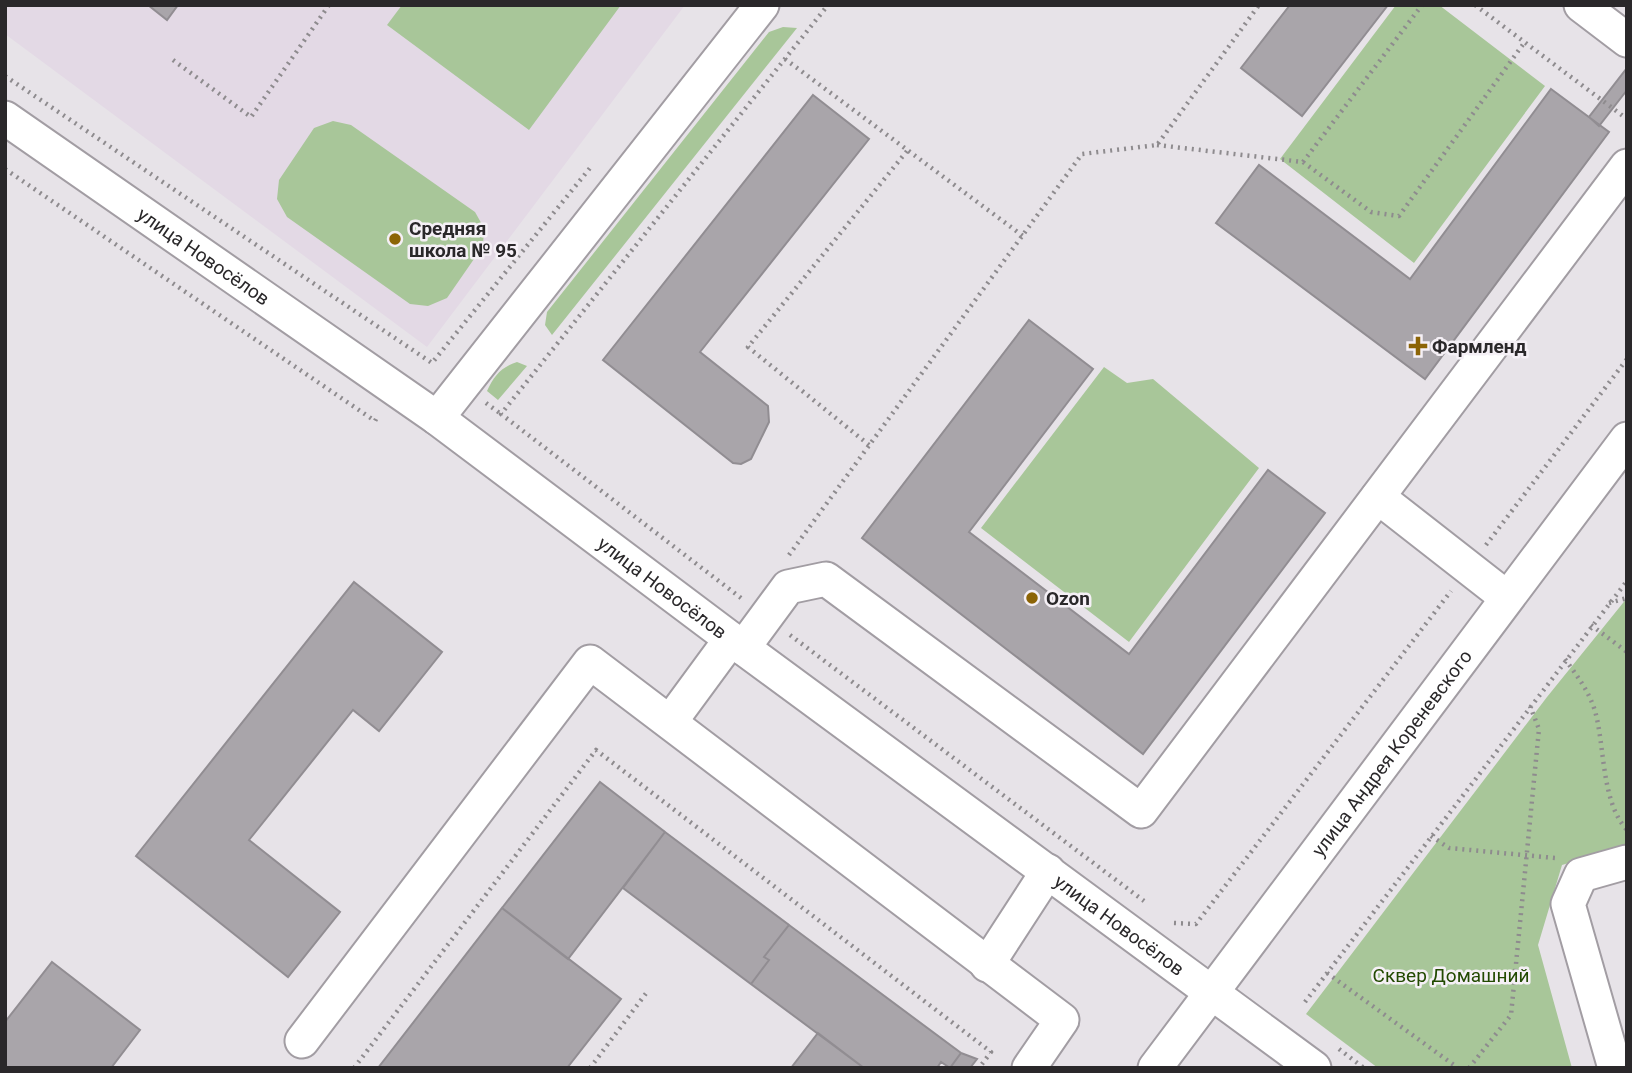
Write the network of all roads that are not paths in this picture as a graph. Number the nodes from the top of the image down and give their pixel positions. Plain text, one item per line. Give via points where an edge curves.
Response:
1 (762, 5) edge
2 (1581, 5) edge
3 (1627, 40) edge
4 (5, 118) edge
5 (1627, 166) edge
6 (437, 418) junction
7 (1627, 439) edge
8 (1378, 497) junction
9 (1506, 597) junction
10 (737, 643) junction
11 (670, 722) junction
12 (1627, 862) edge
13 (1048, 872) junction
14 (987, 965) junction
15 (1212, 991) junction
16 (302, 1041) dead end
17 (1029, 1068) edge
18 (1155, 1068) edge
19 (1314, 1068) edge
20 (1615, 1068) edge

1 - 6 street
2 - 3 street
4 - 6 street, улица Новосёлов
5 - 8 street
6 - 10 street, улица Новосёлов
7 - 9 street, улица Андрея Кореневского
8 - 9 street
8 - 10 street via 1141,811 826,579 788,587 767,617
9 - 15 street, улица Андрея Кореневского
10 - 11 street
10 - 13 street, улица Новосёлов
11 - 14 street
11 - 16 street via 590,662
12 - 20 street via 1581,875 1569,904
13 - 14 street
13 - 15 street, улица Новосёлов
14 - 17 street via 1062,1020
15 - 18 street, улица Андрея Кореневского
15 - 19 street, улица Новосёлов

